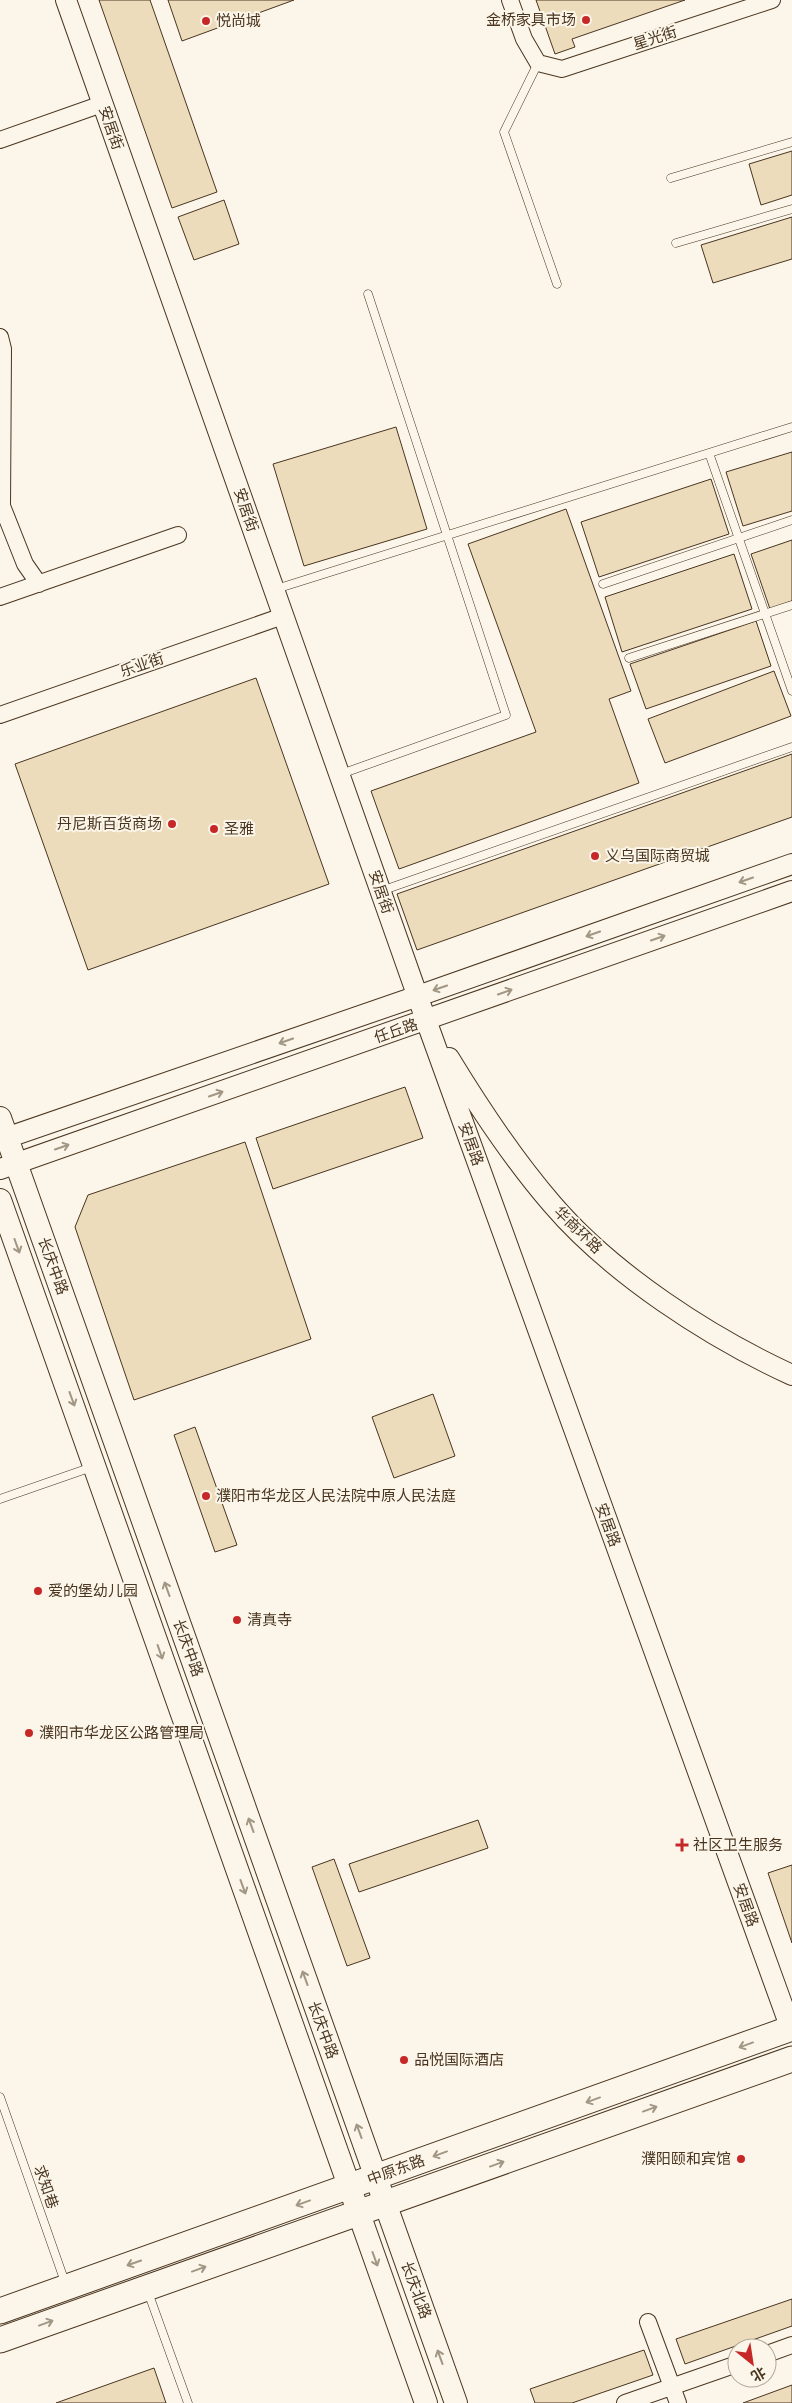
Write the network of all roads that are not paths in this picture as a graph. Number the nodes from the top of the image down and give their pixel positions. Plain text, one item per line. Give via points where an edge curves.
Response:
1 (66, 0) edge
2 (510, 0) edge
3 (772, 0) edge
4 (739, 5) edge
5 (538, 64) junction
6 (102, 104) junction
7 (0, 140) edge
8 (792, 142) edge
9 (671, 178) dead end
10 (792, 209) edge
11 (676, 243) dead end
12 (557, 284) dead end
13 (368, 294) dead end
14 (0, 336) edge
15 (792, 427) edge
16 (1, 429) edge
17 (709, 453) junction
18 (2, 514) edge
19 (792, 520) edge
20 (446, 534) junction
21 (178, 535) dead end
22 (739, 538) junction
23 (39, 584) junction
24 (603, 584) dead end
25 (274, 589) junction
26 (0, 597) edge
27 (792, 605) edge
28 (765, 614) junction
29 (283, 616) junction
30 (630, 658) dead end
31 (792, 690) edge
32 (0, 715) edge
33 (792, 747) edge
34 (340, 774) junction
35 (792, 864) edge
36 (380, 891) junction
37 (792, 891) edge
38 (418, 996) junction
39 (426, 1020) junction
40 (2, 1132) edge
41 (8, 1166) edge
42 (0, 1200) edge
43 (792, 1375) edge
44 (96, 1466) junction
45 (0, 1499) edge
46 (791, 2029) edge
47 (792, 2060) edge
48 (0, 2097) edge
49 (376, 2177) junction
50 (349, 2187) junction
51 (385, 2203) junction
52 (358, 2213) junction
53 (67, 2287) junction
54 (147, 2288) junction
55 (0, 2310) edge
56 (648, 2322) dead end
57 (0, 2340) edge
58 (792, 2345) edge
59 (777, 2350) edge
60 (727, 2368) edge
61 (672, 2387) junction
62 (188, 2403) edge
63 (426, 2403) edge
64 (456, 2403) edge
65 (625, 2403) edge
66 (678, 2403) edge

1 - 6 street, 安居街
2 - 5 street via 524,39
3 - 4 street, 星光街
4 - 5 street, 星光街 via 562,69
5 - 12 lane via 504,132
6 - 7 street
6 - 25 street, 安居街
8 - 9 lane
10 - 11 lane
13 - 20 lane
14 - 16 street via 4,348
15 - 17 lane
16 - 18 street
17 - 20 lane
17 - 22 lane
18 - 23 street via 25,564
19 - 22 lane
20 - 25 lane
20 - 34 lane via 506,715
21 - 23 street
22 - 24 lane
22 - 28 lane
23 - 26 street
25 - 29 street, 安居街
27 - 28 lane
28 - 30 lane
28 - 31 lane
29 - 32 street, 乐业街
29 - 34 street, 安居街
33 - 36 lane
34 - 36 street, 安居街
35 -> 38 street, 任丘路
36 - 38 street, 安居街
39 -> 37 street, 任丘路
38 - 39 street, 安居街
38 -> 40 street, 任丘路
41 -> 39 street, 任丘路
39 - 43 street, 华商环路 via 488,1121 552,1204 586,1240 669,1304 761,1361
39 - 46 street, 安居路
40 - 41 main road, 长庆中路
49 -> 41 main road, 长庆中路
42 -> 44 main road, 长庆中路
44 - 45 lane
44 -> 50 main road, 长庆中路
46 -> 49 main road, 中原东路
51 -> 47 main road, 中原东路
48 - 53 lane, 求知巷
49 - 50 main road, 中原东路
49 - 51 main road, 长庆北路
50 - 52 main road, 长庆北路
50 -> 53 main road, 中原东路
51 - 52 main road, 中原东路
64 -> 51 main road, 长庆北路
54 -> 52 main road, 中原东路
52 -> 63 main road, 长庆北路
53 - 55 main road, 中原东路
57 -> 54 main road, 中原东路
54 - 62 lane
56 - 61 street
58 - 59 street
60 - 61 street
61 - 65 street
61 - 66 street

